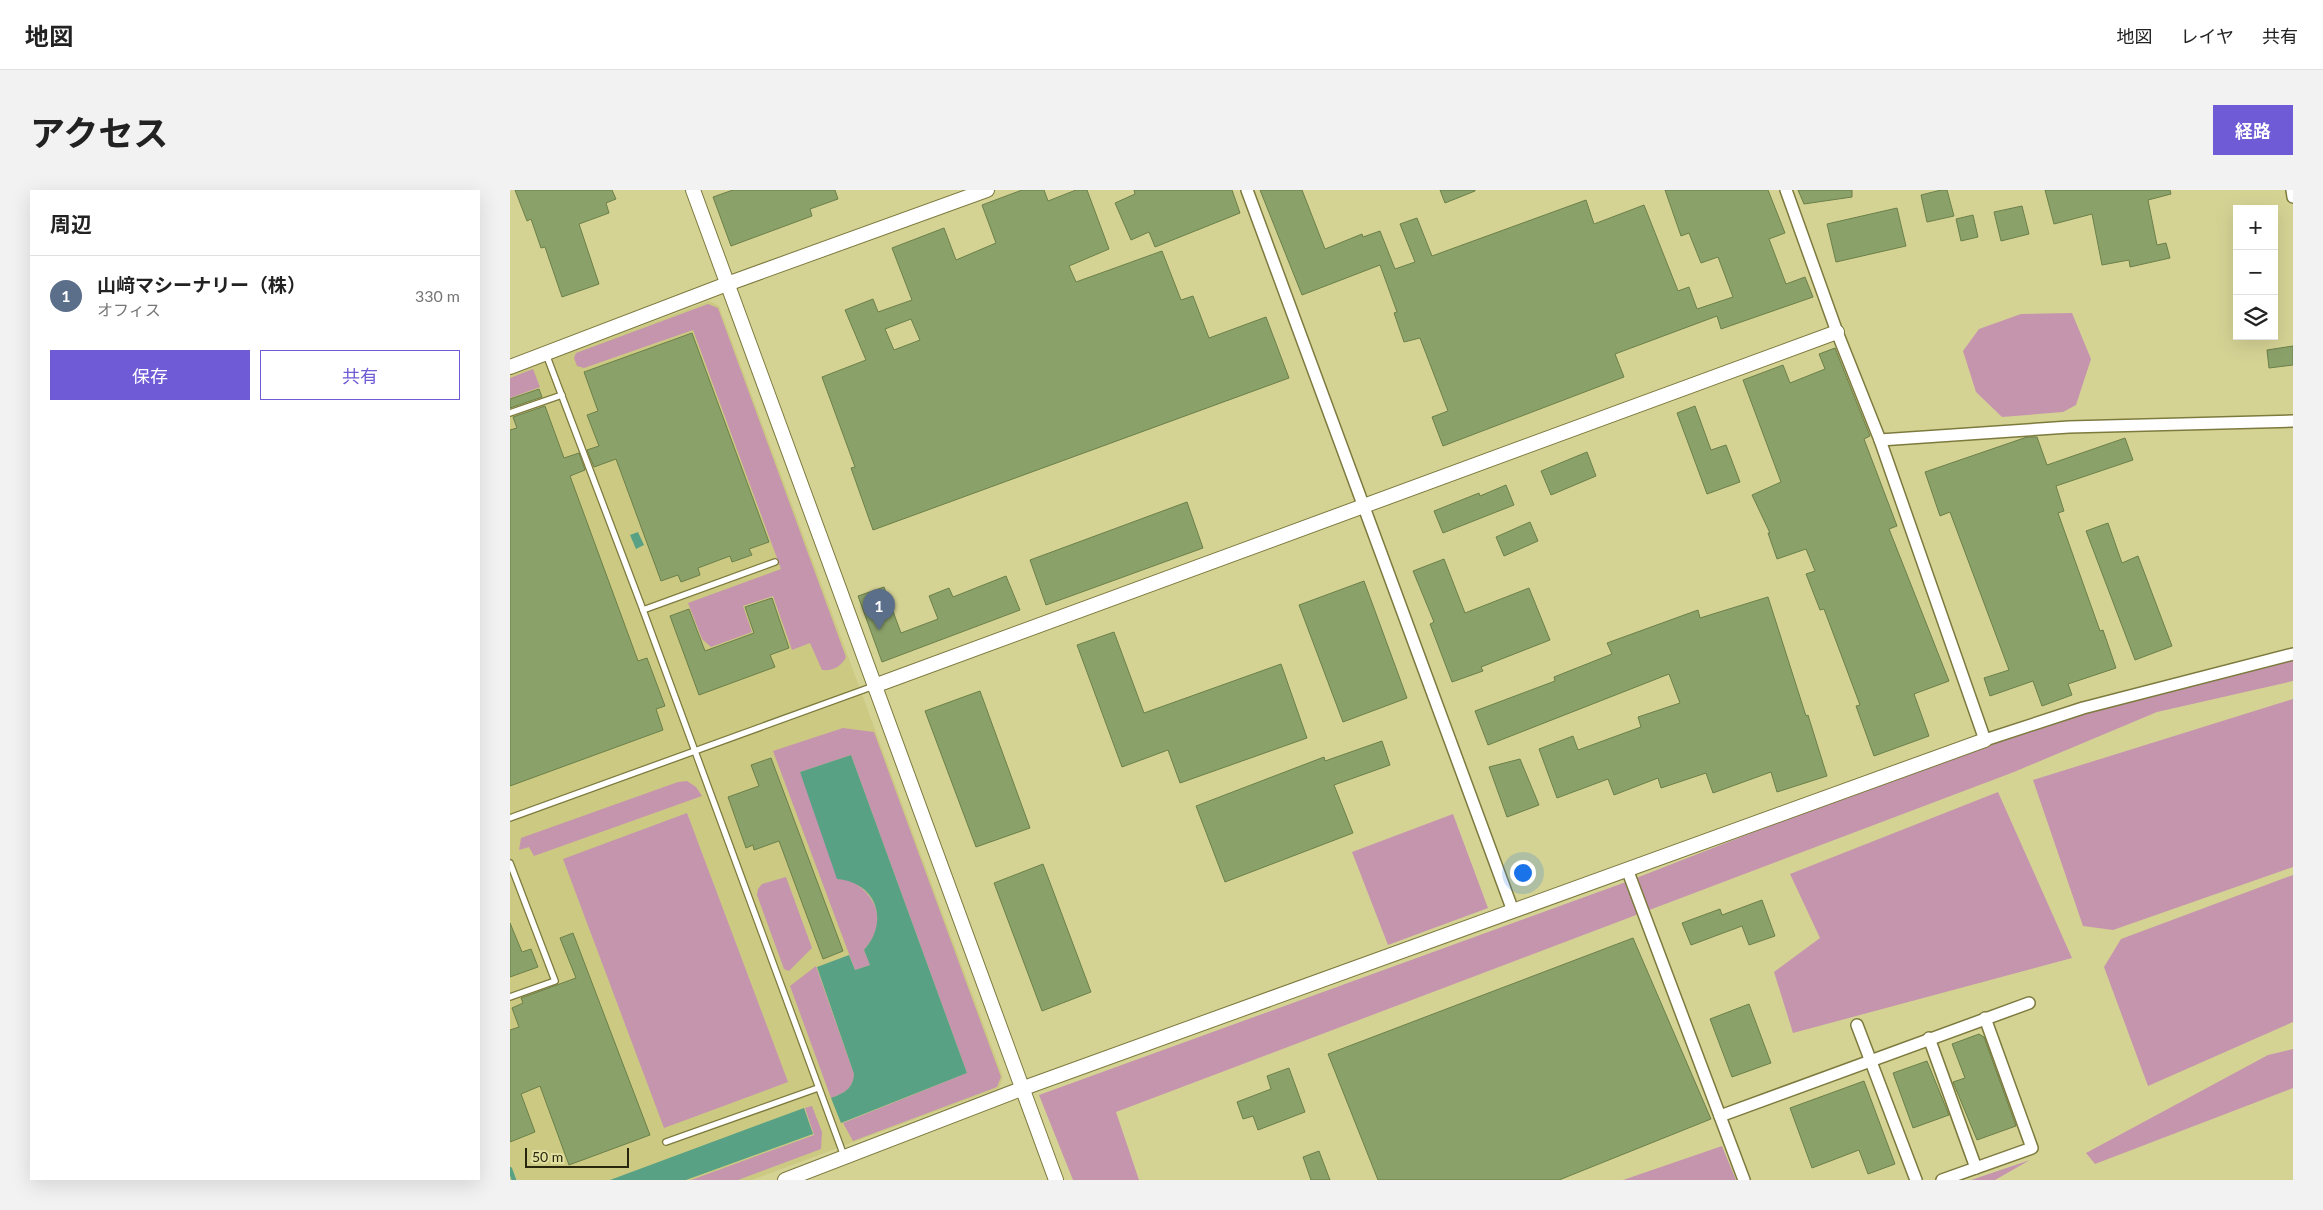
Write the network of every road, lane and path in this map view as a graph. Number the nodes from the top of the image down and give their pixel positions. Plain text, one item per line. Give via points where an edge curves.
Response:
1 (693, 190) edge
2 (987, 190) edge
3 (1247, 190) edge
4 (1786, 190) edge
5 (2292, 190) edge
6 (2293, 197) edge
7 (728, 284) junction
8 (1837, 332) junction
9 (546, 354) junction
10 (510, 367) edge
11 (562, 395) junction
12 (510, 413) edge
13 (2293, 421) edge
14 (1880, 440) junction
15 (1364, 506) junction
16 (775, 562) dead end
17 (644, 610) junction
18 (2293, 654) edge
19 (874, 686) junction
20 (1985, 740) junction
21 (696, 752) junction
22 (510, 818) edge
23 (510, 863) edge
24 (1627, 869) junction
25 (1513, 911) junction
26 (510, 997) edge
27 (2029, 1003) dead end
28 (1984, 1018) junction
29 (1857, 1025) dead end
30 (1929, 1038) junction
31 (1869, 1060) junction
32 (818, 1088) junction
33 (1021, 1089) junction
34 (1720, 1116) junction
35 (666, 1142) dead end
36 (845, 1158) junction
37 (1976, 1168) junction
38 (785, 1180) edge
39 (1056, 1180) edge
40 (1744, 1180) edge
41 (1916, 1180) edge
42 (1942, 1180) edge

1 - 7 street
2 - 7 street
3 - 15 street
4 - 8 street
5 - 6 street
7 - 9 street
7 - 19 street
8 - 14 street
8 - 15 street
9 - 10 street
9 - 11 lane
11 - 12 lane
11 - 17 lane
13 - 14 street via 2070,426
14 - 20 street
15 - 19 street
15 - 25 street
16 - 17 lane
17 - 21 lane
18 - 20 street via 2084,708
19 - 21 lane
19 - 33 street
20 - 24 street
21 - 22 lane
21 - 32 lane
23 - 26 lane via 554,981
24 - 25 street
24 - 34 street
25 - 33 street
27 - 28 street
28 - 30 street
28 - 37 street via 2032,1148
29 - 31 street
30 - 31 street
30 - 37 street
31 - 34 street
31 - 41 street
32 - 35 lane
32 - 36 lane
33 - 36 street
33 - 39 street
34 - 40 street
36 - 38 street
37 - 42 street

